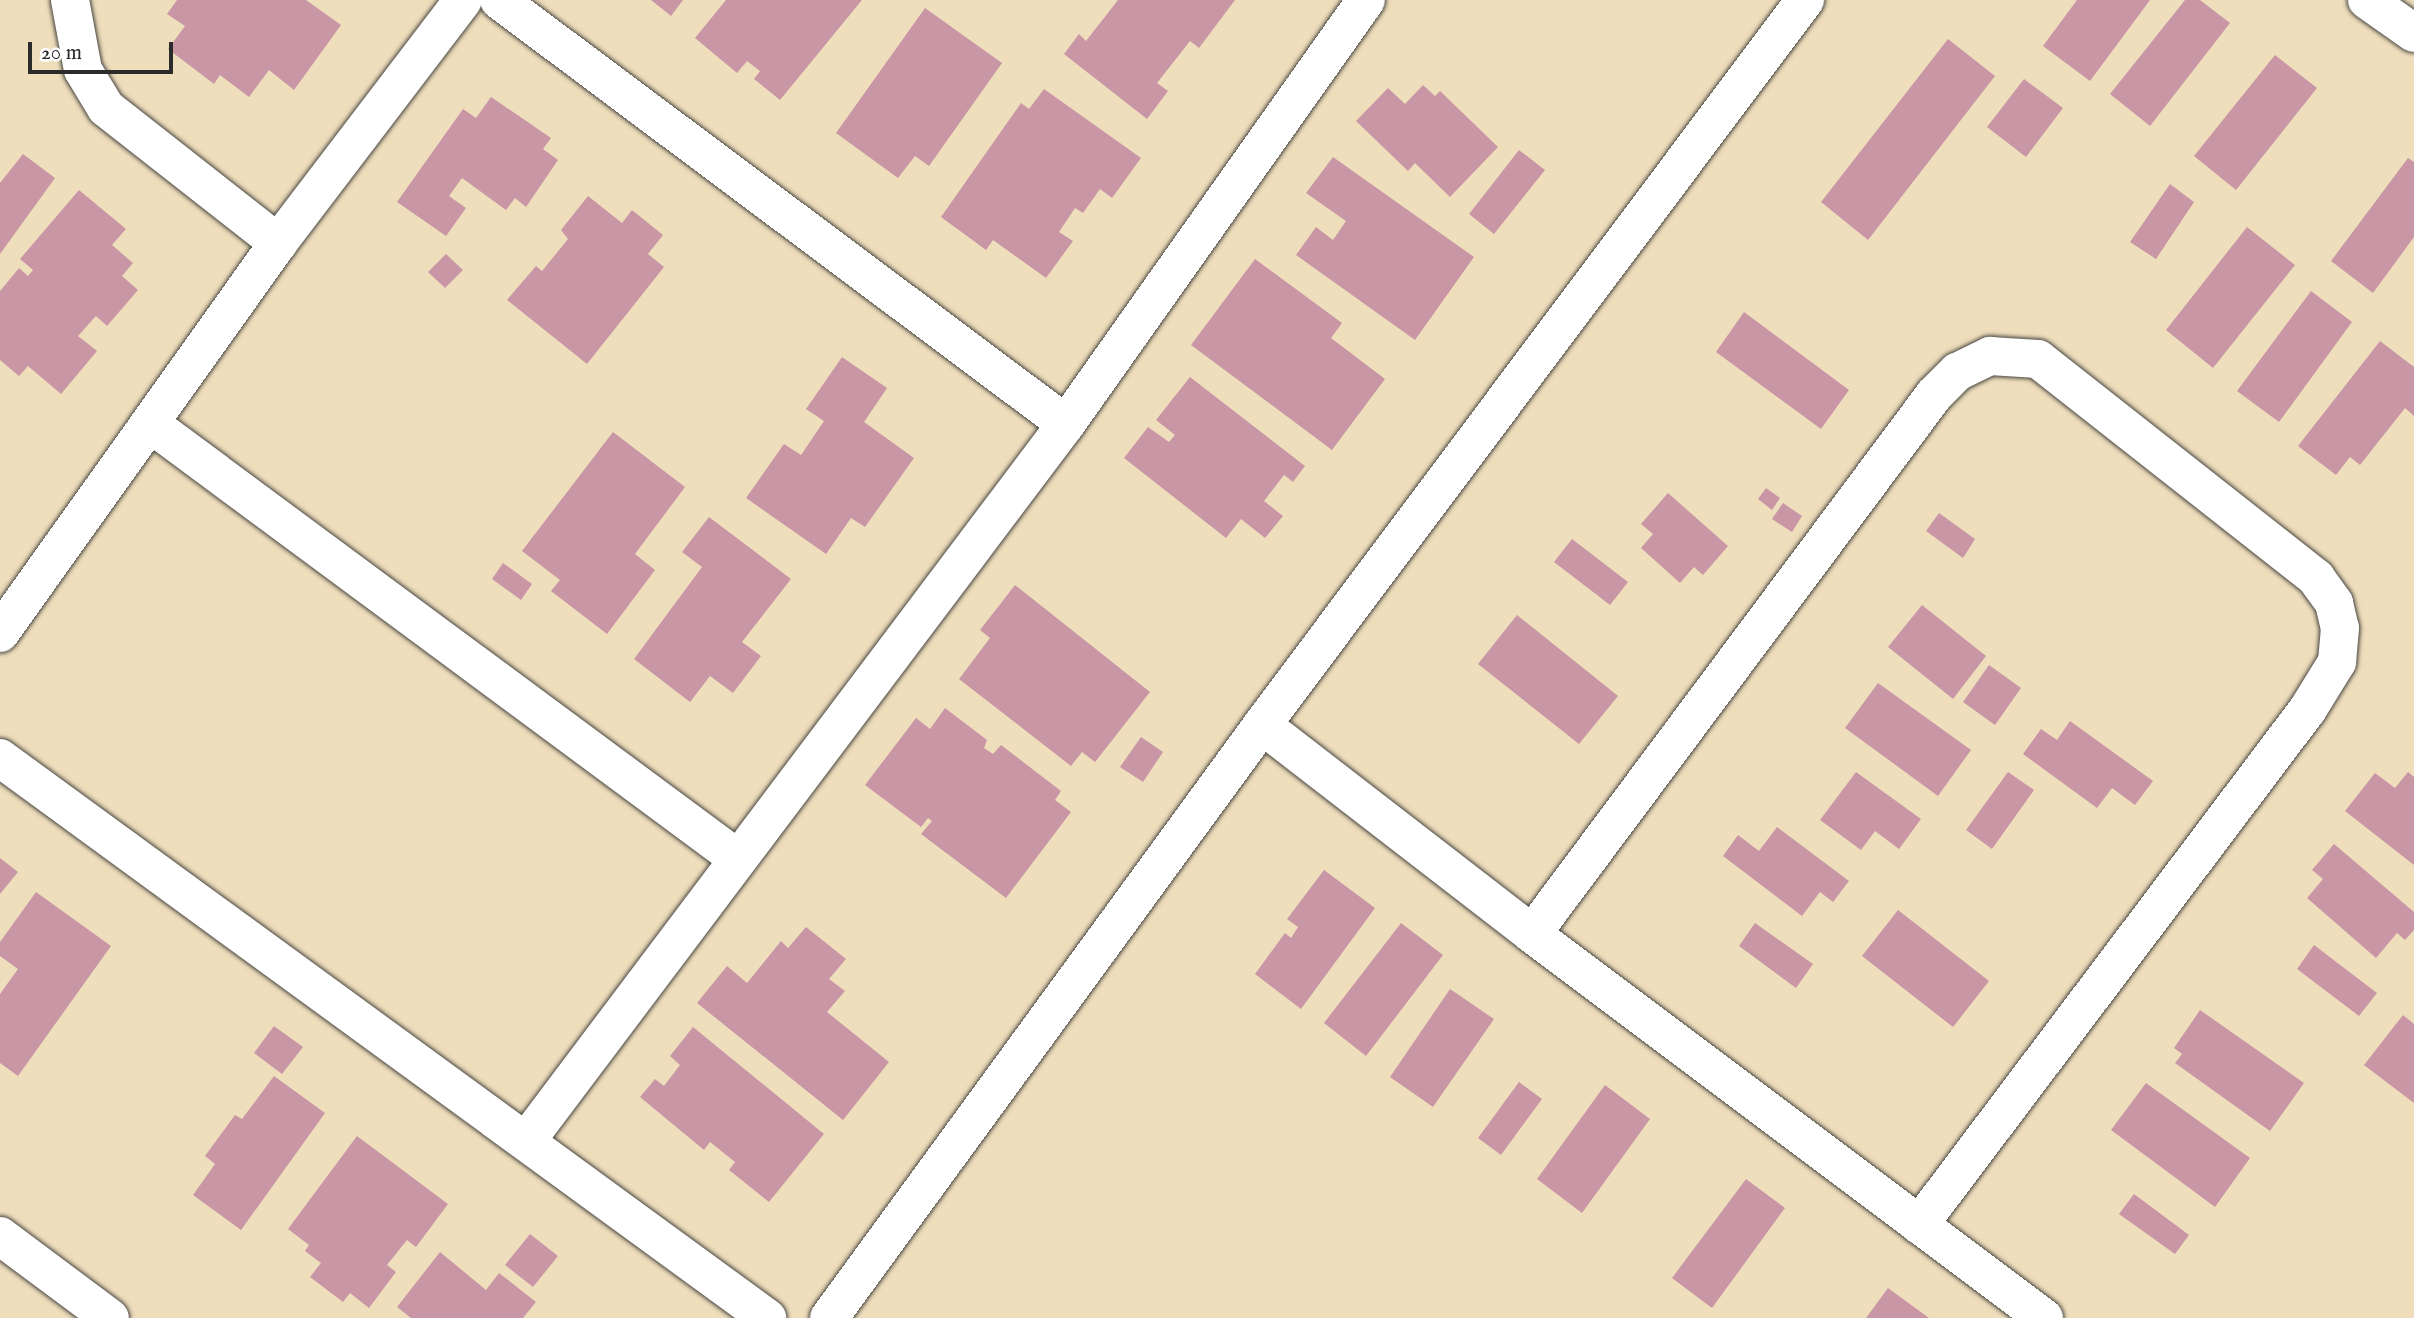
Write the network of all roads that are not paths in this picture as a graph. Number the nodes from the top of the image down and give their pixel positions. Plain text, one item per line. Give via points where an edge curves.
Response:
1 (70, 0) edge
2 (463, 0) edge
3 (499, 0) edge
4 (1366, 0) edge
5 (1805, 0) edge
6 (2367, 0) edge
7 (2414, 33) edge
8 (278, 243) junction
9 (1066, 424) junction
10 (152, 425) junction
11 (0, 634) edge
12 (1262, 725) junction
13 (0, 758) edge
14 (737, 858) junction
15 (1532, 934) junction
16 (527, 1140) junction
17 (1919, 1225) junction
18 (0, 1236) edge
19 (110, 1318) edge
20 (767, 1318) edge
21 (829, 1318) edge
22 (2044, 1318) edge

1 - 8 street via 83,70 106,108
2 - 8 street
3 - 9 street
4 - 9 street
5 - 12 street
6 - 7 street
8 - 10 street
9 - 14 street
10 - 11 street
10 - 14 street
12 - 15 street
12 - 21 street
13 - 16 street
14 - 16 street
15 - 17 street
15 - 17 street via 1934,395 1957,372 1990,356 2038,359 2316,578 2334,603 2340,628 2337,662 2308,709
16 - 20 street
17 - 22 street
18 - 19 street

